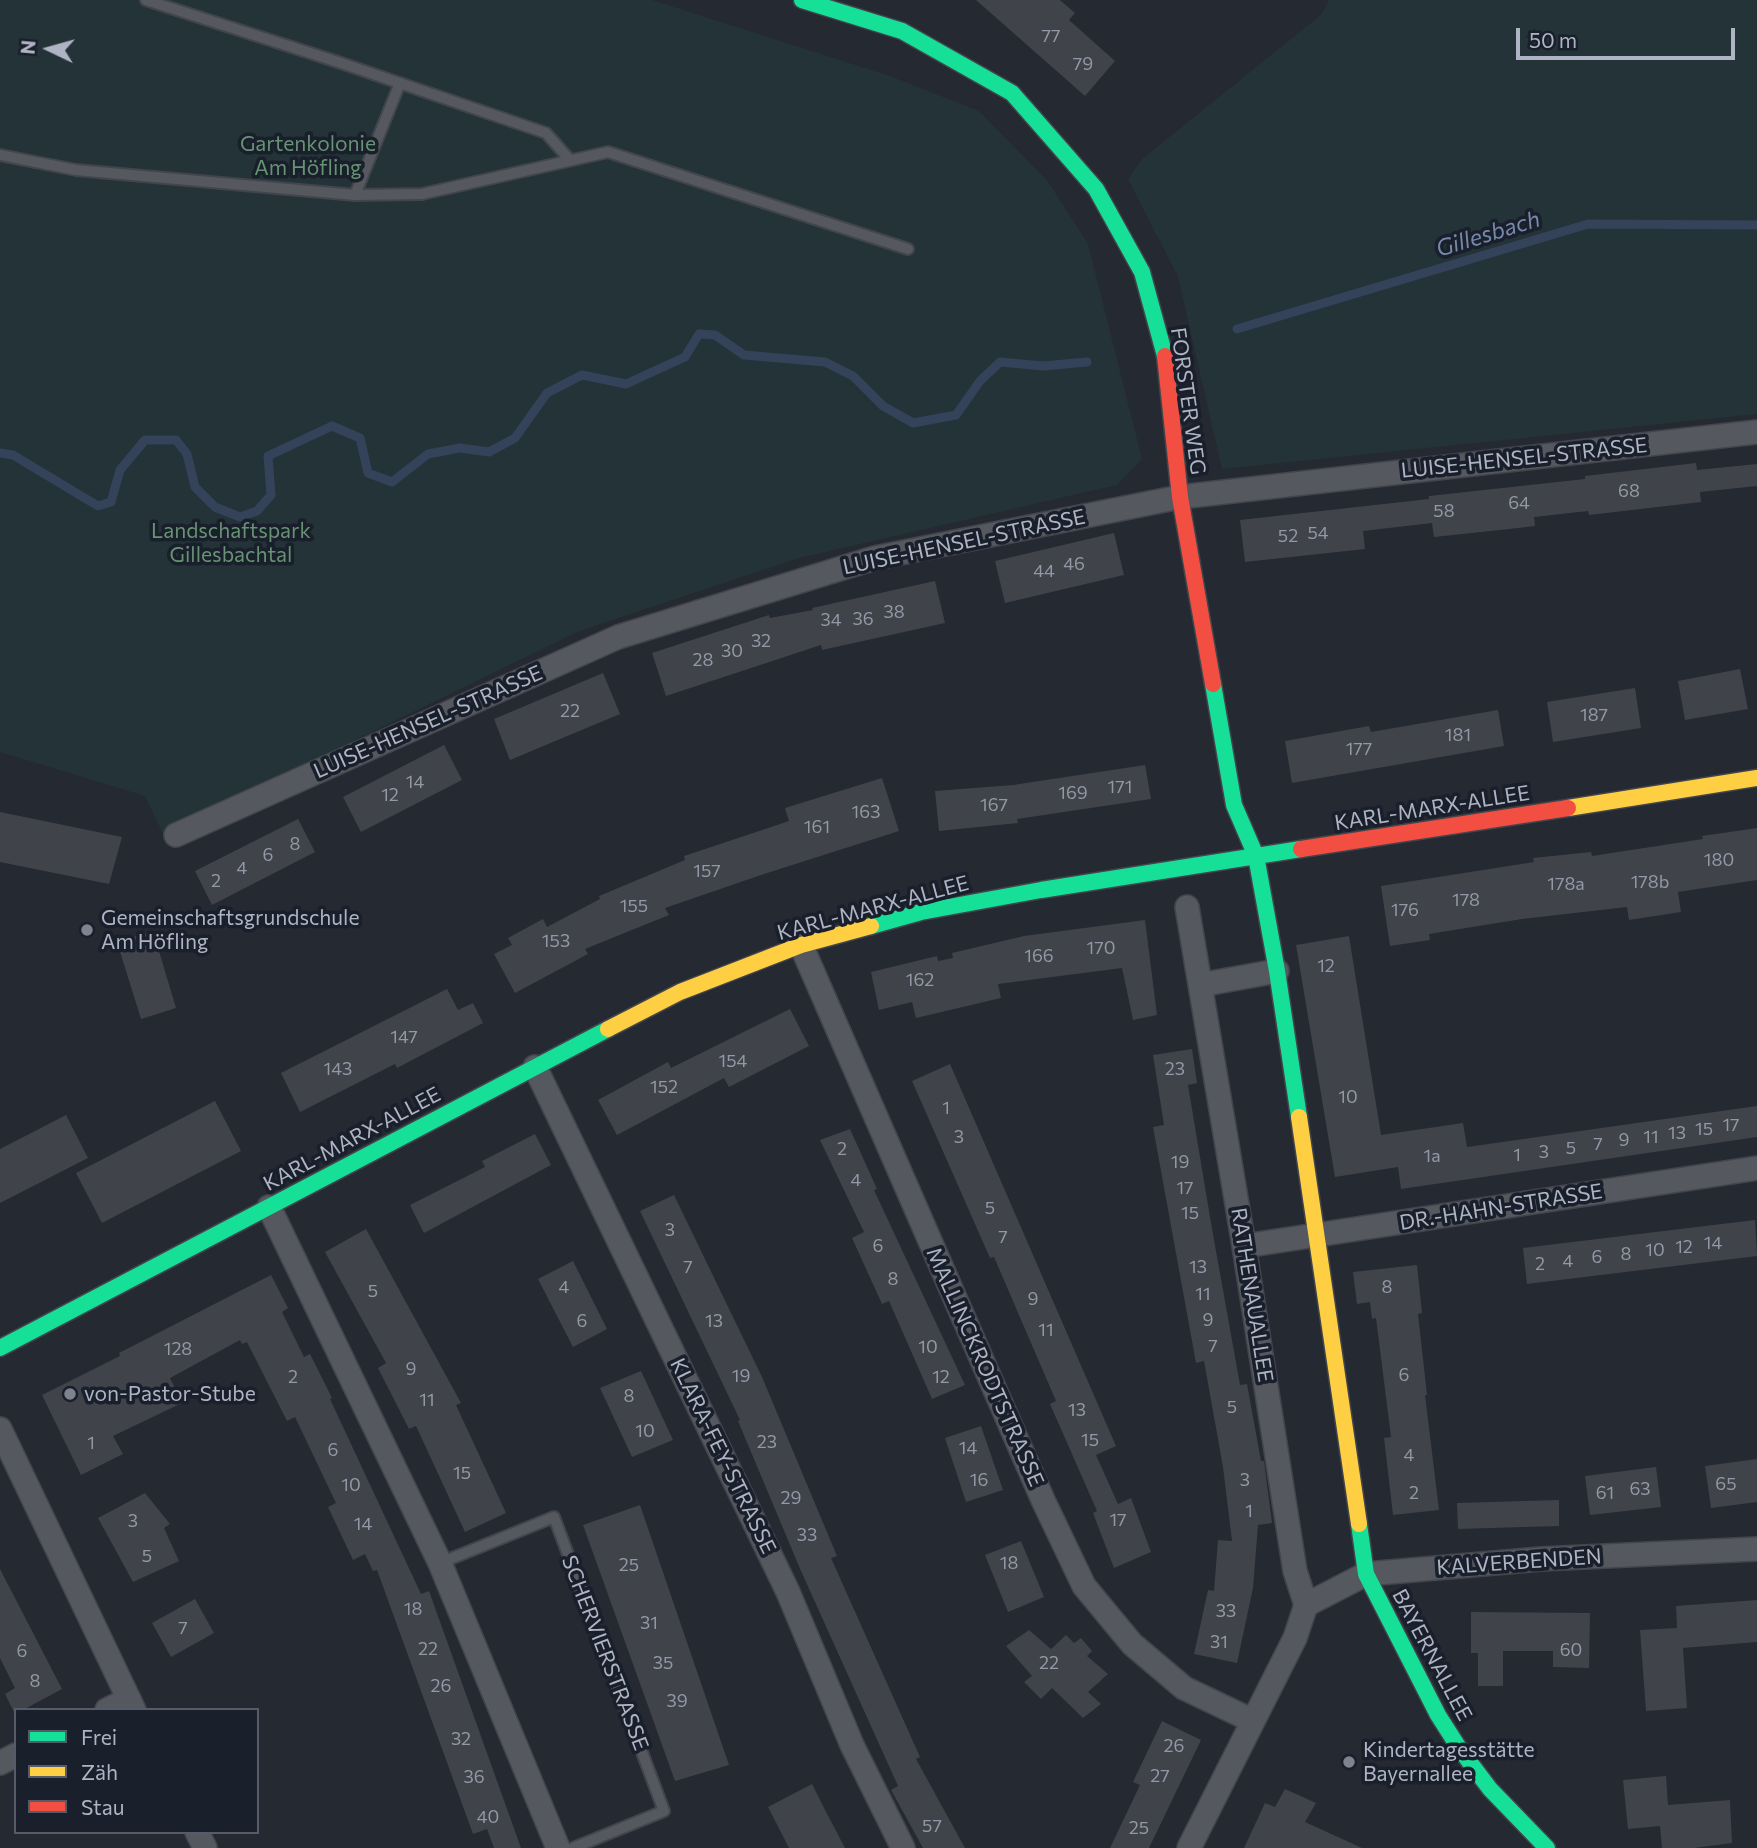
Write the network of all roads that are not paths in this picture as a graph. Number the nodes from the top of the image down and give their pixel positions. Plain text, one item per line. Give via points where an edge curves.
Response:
1 (146, 0) edge
2 (802, 0) edge
3 (400, 83) junction
4 (0, 155) edge
5 (570, 160) junction
6 (355, 195) junction
7 (908, 249) dead end
8 (1757, 432) edge
9 (1180, 497) junction
10 (1757, 779) edge
11 (176, 835) dead end
12 (1256, 856) junction
13 (1187, 907) dead end
14 (801, 945) junction
15 (1277, 971) junction
16 (1200, 985) junction
17 (535, 1066) junction
18 (1757, 1168) edge
19 (270, 1206) junction
20 (1317, 1236) junction
21 (1244, 1246) junction
22 (0, 1348) edge
23 (0, 1429) edge
24 (1757, 1549) edge
25 (440, 1563) junction
26 (1366, 1574) junction
27 (1306, 1605) junction
28 (131, 1704) edge
29 (1252, 1721) junction
30 (558, 1848) edge
31 (573, 1848) edge
32 (903, 1848) edge
33 (1189, 1848) edge
34 (1547, 1848) edge

1 - 3 lane
2 - 9 street, FORSTER WEG via 902,31 1013,93 1096,189 1142,272 1164,350
3 - 5 lane via 546,133
3 - 6 lane
4 - 6 lane via 76,170
5 - 6 lane via 422,194
5 - 7 lane via 608,152
8 - 9 street, LUISE-HENSEL-STRASSE
9 - 11 street, LUISE-HENSEL-STRASSE via 874,558 618,637
9 - 12 street, FORSTER WEG via 1234,805
10 - 12 street, KARL-MARX-ALLEE
12 - 14 street, KARL-MARX-ALLEE via 921,912
12 - 15 street
13 - 16 street, RATHENAUALLEE
14 - 17 street, KARL-MARX-ALLEE via 680,992
14 - 29 street, MALLINCKRODTSTRASSE via 1084,1586 1132,1644 1184,1688
15 - 16 street
15 - 20 street
16 - 21 street, RATHENAUALLEE
17 - 19 street, KARL-MARX-ALLEE
17 - 32 street, KLARA-FEY-STRASSE via 788,1592 852,1745
18 - 20 street, DR.-HAHN-STRASSE
19 - 22 street, KARL-MARX-ALLEE
19 - 25 street
20 - 21 street, DR.-HAHN-STRASSE
20 - 26 street
21 - 27 street, RATHENAUALLEE via 1295,1571
23 - 28 street
24 - 26 street, KALVERBENDEN via 1541,1559
25 - 30 street
25 - 31 lane, SCHERVIERSTRASSE via 554,1517 664,1811
26 - 27 street, KALVERBENDEN
26 - 34 street, BAYERNALLEE via 1459,1748 1490,1789
27 - 29 street via 1295,1638
29 - 33 street

